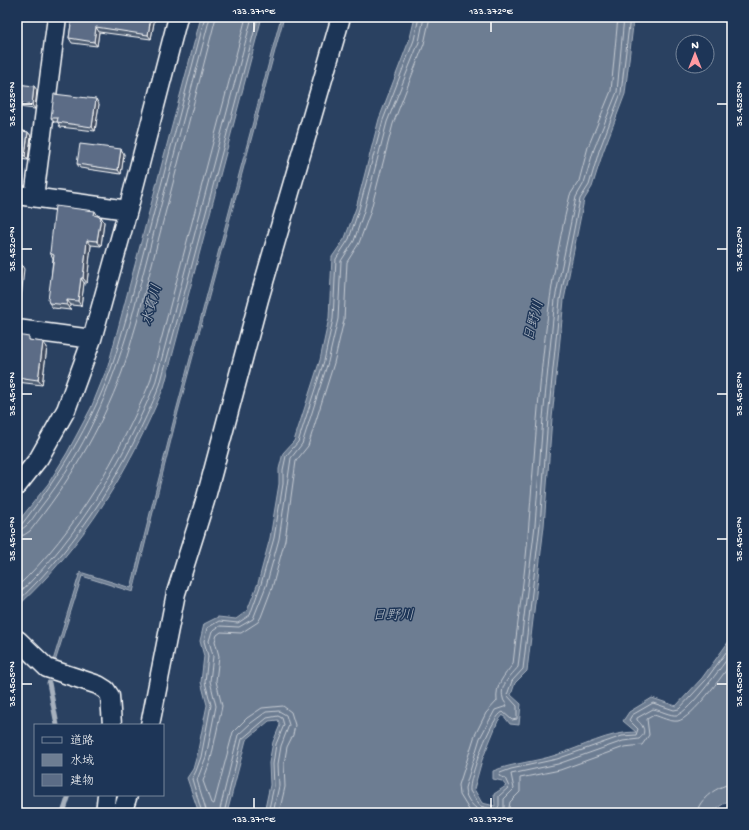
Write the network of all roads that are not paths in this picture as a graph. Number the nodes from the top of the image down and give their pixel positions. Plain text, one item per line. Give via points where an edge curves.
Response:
1 (57, 17) edge
2 (178, 17) edge
3 (341, 17) edge
4 (26, 196) edge
5 (128, 210) junction
6 (17, 329) edge
7 (92, 339) junction
8 (17, 486) edge
9 (17, 639) edge
10 (112, 724) edge
11 (150, 724) edge
12 (107, 796) edge
13 (128, 796) edge
14 (106, 813) edge
15 (122, 813) edge

1 - 4 street
2 - 5 street
3 - 11 street via 259,299 205,501 176,592
4 - 5 street
5 - 7 street
6 - 7 street
7 - 8 street via 66,410 39,458
9 - 10 street via 47,668 106,690 110,696
12 - 14 street
13 - 15 street

